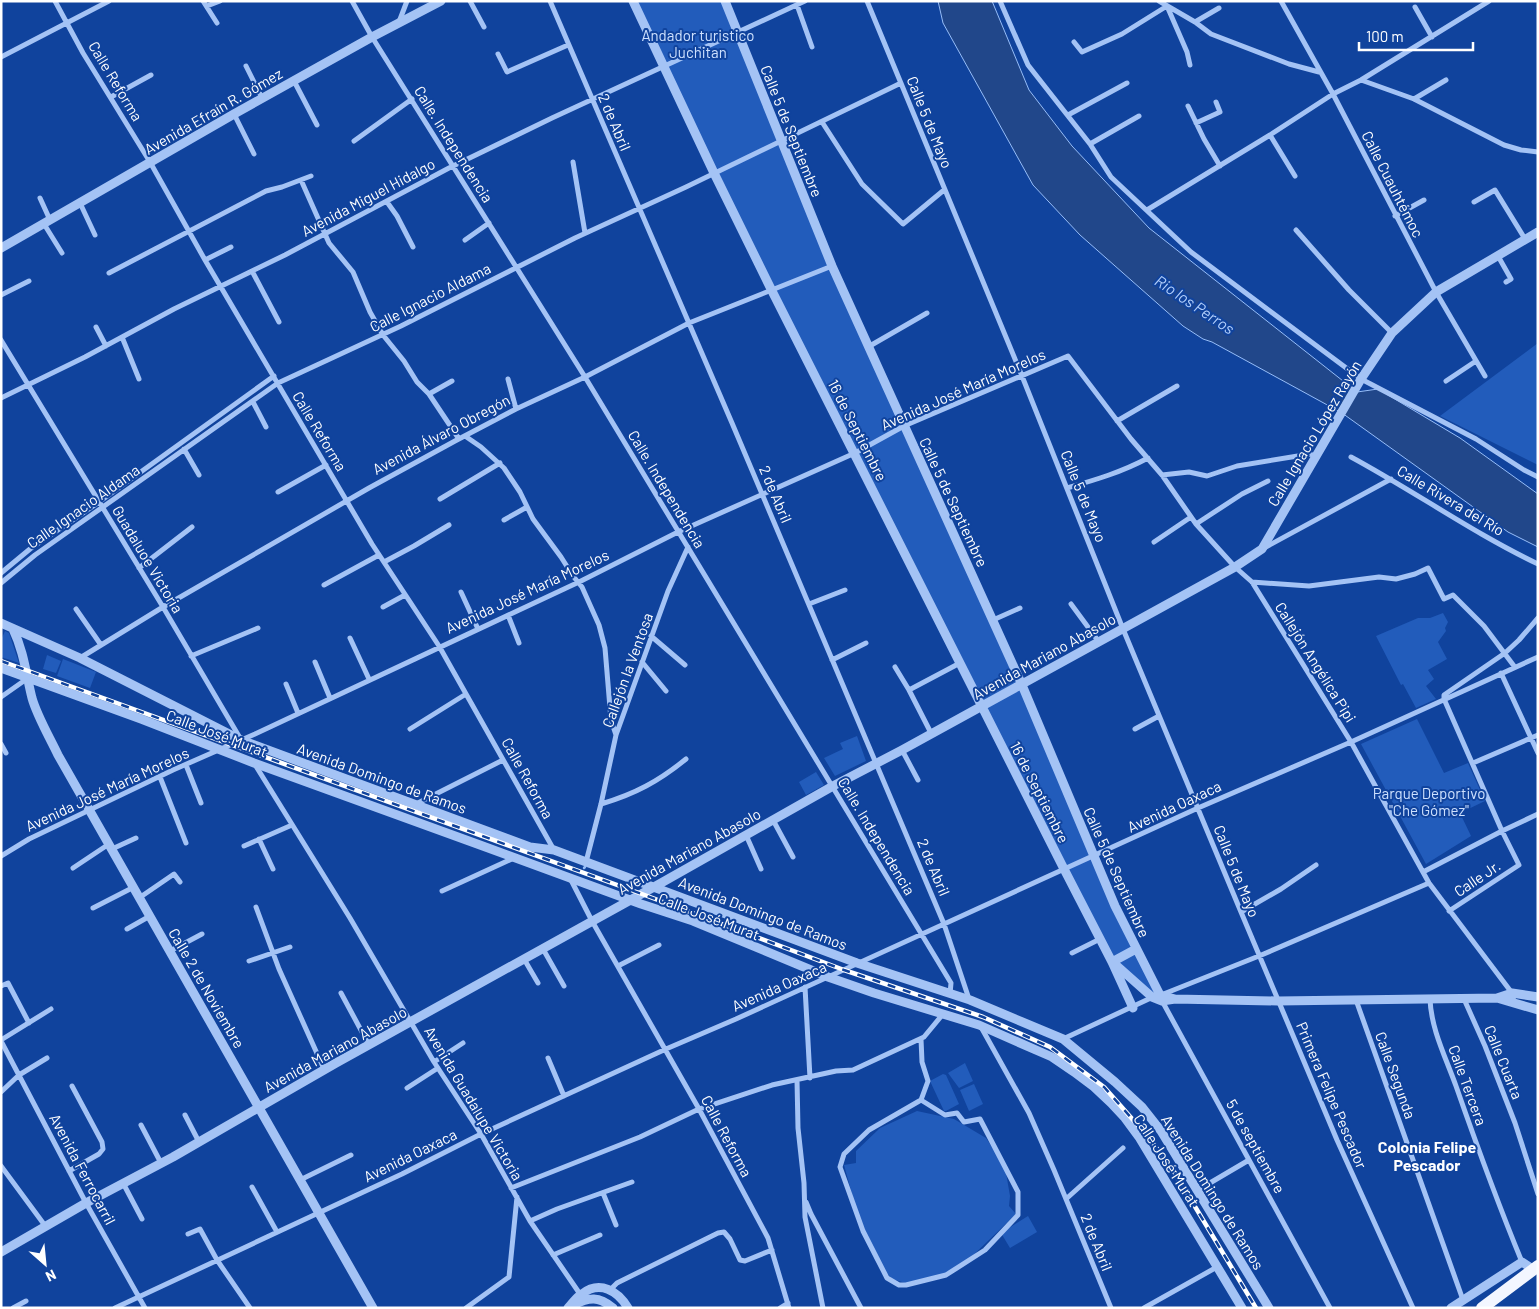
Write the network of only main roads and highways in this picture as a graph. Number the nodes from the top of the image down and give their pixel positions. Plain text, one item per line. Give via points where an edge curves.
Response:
1 (1536, 1268) edge
2 (1482, 1308) edge

1 - 2 main road

